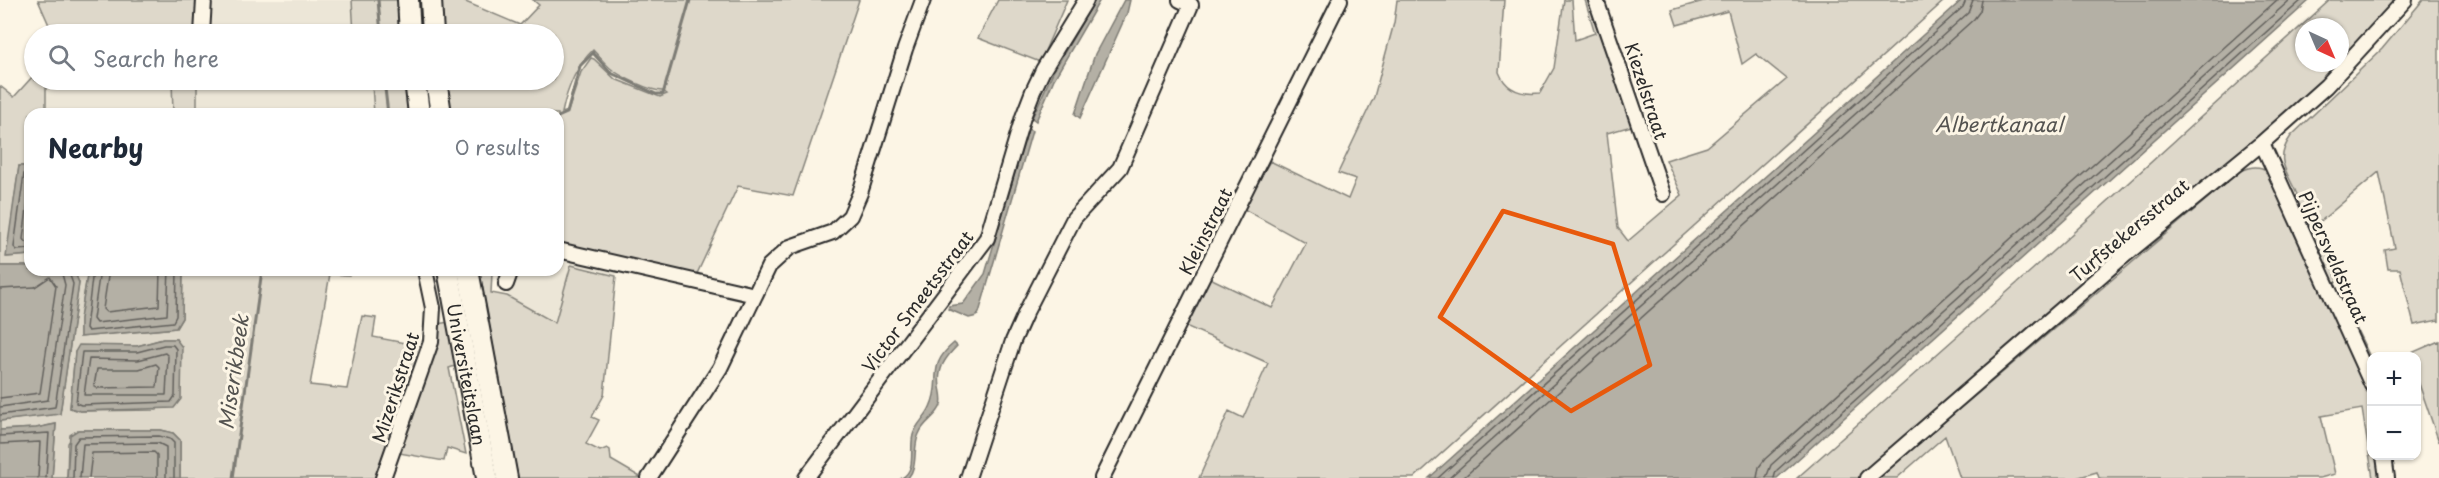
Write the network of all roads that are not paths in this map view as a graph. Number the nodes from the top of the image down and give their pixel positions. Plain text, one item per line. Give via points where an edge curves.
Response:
1 (204, 0) edge
2 (408, 0) edge
3 (430, 0) edge
4 (923, 0) edge
5 (1086, 0) edge
6 (1180, 0) edge
7 (1340, 0) edge
8 (1596, 0) edge
9 (2404, 0) edge
10 (203, 24) edge
11 (409, 24) edge
12 (432, 24) edge
13 (416, 90) edge
14 (437, 90) edge
15 (418, 108) edge
16 (440, 108) edge
17 (2262, 143) junction
18 (1663, 194) dead end
19 (564, 251) edge
20 (426, 276) edge
21 (449, 276) edge
22 (469, 276) edge
23 (509, 276) edge
24 (506, 284) dead end
25 (755, 295) junction
26 (2367, 374) edge
27 (2385, 460) edge
28 (383, 478) edge
29 (487, 478) edge
30 (507, 478) edge
31 (649, 478) edge
32 (807, 478) edge
33 (968, 478) edge
34 (1102, 478) edge
35 (1867, 478) edge
36 (2387, 478) edge

1 - 10 street
2 - 11 highway
3 - 12 highway
4 - 25 street via 850,216 833,232 790,247 778,256
5 - 32 street, Victor Smeetsstraat via 1033,91 987,238
6 - 33 street via 1191,5 1120,168 1074,218 1022,320
7 - 34 street, Kleinstraat
8 - 18 street, Kiezelstraat
9 - 17 street, Turfstekersstraat via 2326,86
13 - 15 highway
14 - 16 highway
17 - 26 street, Pijpersveldstraat
17 - 35 street, Turfstekersstraat via 2120,259
19 - 25 street
20 - 28 street, Mizerikstraat via 433,308 432,342
21 - 29 highway, Universiteitslaan
22 - 30 highway, Universiteitslaan
23 - 24 street
25 - 31 street via 720,368
27 - 36 street

